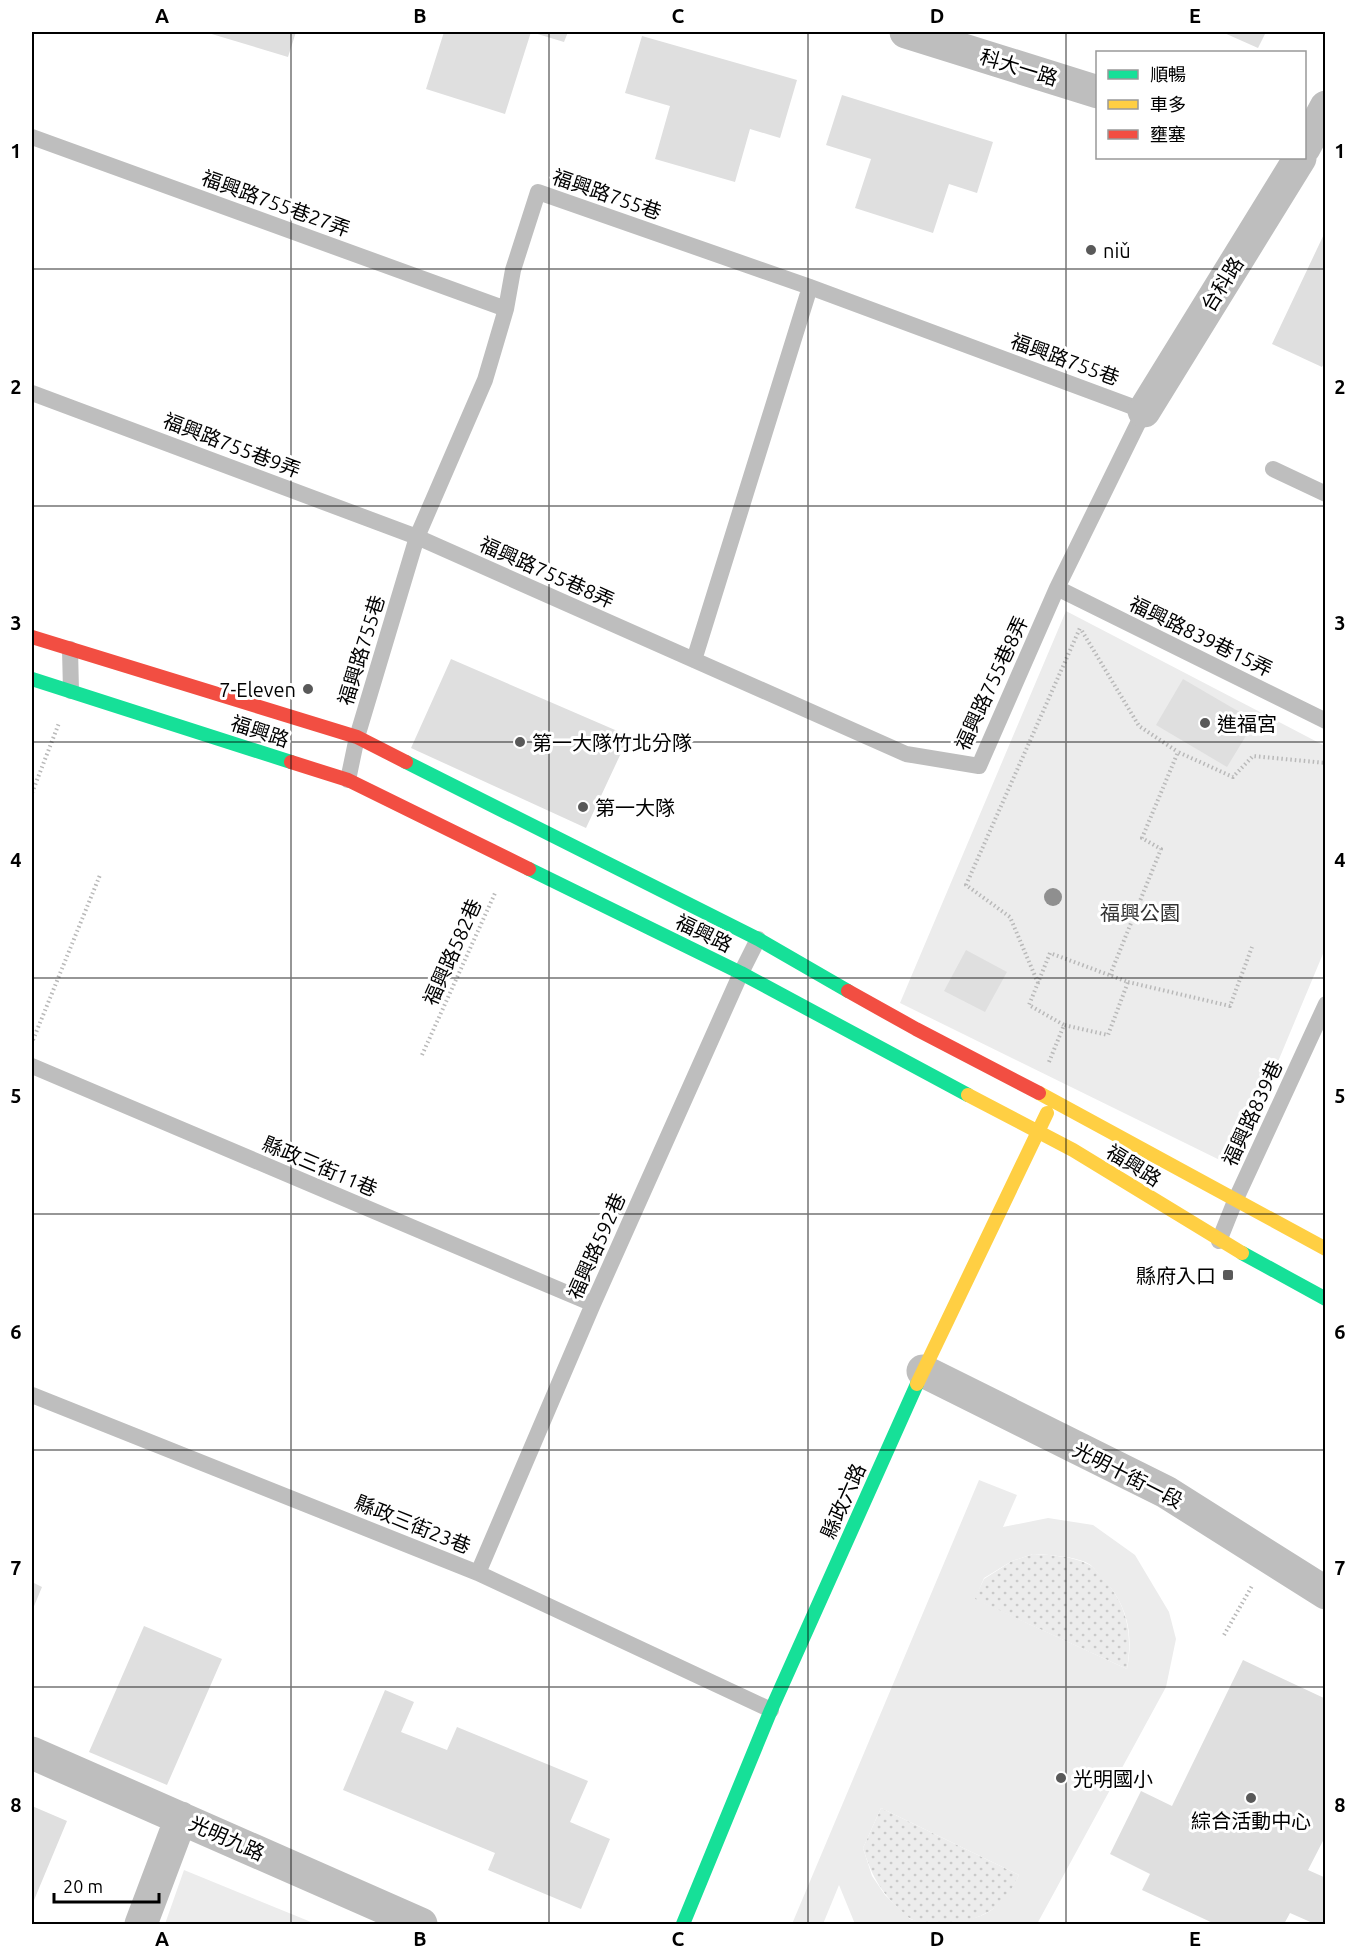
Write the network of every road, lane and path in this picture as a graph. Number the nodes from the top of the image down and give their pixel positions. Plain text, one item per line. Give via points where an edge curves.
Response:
1 (906, 32) edge
2 (1096, 91) edge
3 (1326, 106) edge
4 (32, 137) edge
5 (1306, 146) edge
6 (1306, 158) edge
7 (1299, 159) edge
8 (1326, 168) edge
9 (810, 287) junction
10 (506, 309) junction
11 (32, 393) edge
12 (1144, 411) junction
13 (1273, 469) dead end
14 (1326, 494) edge
15 (417, 537) junction
16 (1058, 588) junction
17 (32, 637) edge
18 (70, 649) junction
19 (694, 660) junction
20 (32, 679) edge
21 (71, 692) junction
22 (1326, 721) edge
23 (357, 737) junction
24 (1178, 752) junction
25 (1326, 764) edge
26 (348, 780) junction
27 (32, 794) edge
28 (510, 860) junction
29 (100, 875) dead end
30 (758, 939) junction
31 (1252, 947) dead end
32 (741, 973) junction
33 (1110, 975) junction
34 (1128, 982) junction
35 (1038, 983) junction
36 (1326, 1004) edge
37 (1064, 1025) junction
38 (32, 1043) edge
39 (422, 1055) dead end
40 (1049, 1063) dead end
41 (32, 1066) edge
42 (1054, 1101) junction
43 (1036, 1132) junction
44 (1235, 1201) junction
45 (1220, 1241) junction
46 (1326, 1249) edge
47 (1326, 1299) edge
48 (592, 1304) junction
49 (923, 1371) junction
50 (32, 1395) edge
51 (478, 1573) junction
52 (1256, 1580) dead end
53 (1326, 1593) edge
54 (1224, 1635) dead end
55 (771, 1710) junction
56 (32, 1753) edge
57 (181, 1818) junction
58 (141, 1924) edge
59 (421, 1924) edge
60 (683, 1924) edge

1 - 2 street, 科大一路
3 - 5 street
4 - 10 lane, 福興路755巷27弄
6 - 8 street
7 - 12 street, 台科路
9 - 10 lane, 福興路755巷 via 538,192 513,270
9 - 12 lane, 福興路755巷
9 - 19 lane
10 - 15 lane, 福興路755巷 via 485,380
11 - 15 lane, 福興路755巷9弄
12 - 16 lane, 福興路755巷8弄
13 - 14 lane
15 - 19 lane, 福興路755巷8弄
15 - 23 lane, 福興路755巷
16 - 19 lane, 福興路755巷8弄 via 979,766 906,754
16 - 22 lane, 福興路839巷15弄
17 - 18 street, 福興路
18 - 21 lane
18 - 23 street, 福興路
20 - 21 street, 福興路
21 - 26 street, 福興路
21 - 27 path
23 - 26 lane, 福興路755巷
23 - 30 street, 福興路
24 - 25 path via 1233,777 1253,756
24 - 33 path via 1142,838 1161,849
24 - 35 path via 1139,726 1080,627 966,885 1011,917
26 - 28 street, 福興路
28 - 32 street, 福興路
28 - 39 path, 福興路582巷
29 - 38 path
30 - 32 lane, 福興路592巷
30 - 42 street, 福興路 via 916,1029
31 - 34 path via 1230,1006
32 - 43 street, 福興路
32 - 48 lane, 福興路592巷
33 - 34 path
33 - 35 path via 1050,953
34 - 37 path via 1108,1035
35 - 37 path via 1029,1005
36 - 44 lane, 福興路839巷
37 - 40 path
41 - 48 lane, 縣政三街11巷
42 - 43 street, 縣政六路
42 - 44 street, 福興路
43 - 45 street, 福興路 via 1073,1150
43 - 49 street, 縣政六路
44 - 45 lane, 福興路839巷
44 - 46 street, 福興路
45 - 47 street, 福興路
48 - 51 lane, 福興路592巷
49 - 53 street, 光明十街一段 via 1166,1492
49 - 55 street, 縣政六路
50 - 51 lane, 縣政三街23巷
51 - 55 lane, 縣政三街23巷
52 - 54 path
55 - 60 street, 縣政六路
56 - 57 street, 光明九路
57 - 58 street
57 - 59 street, 光明九路

